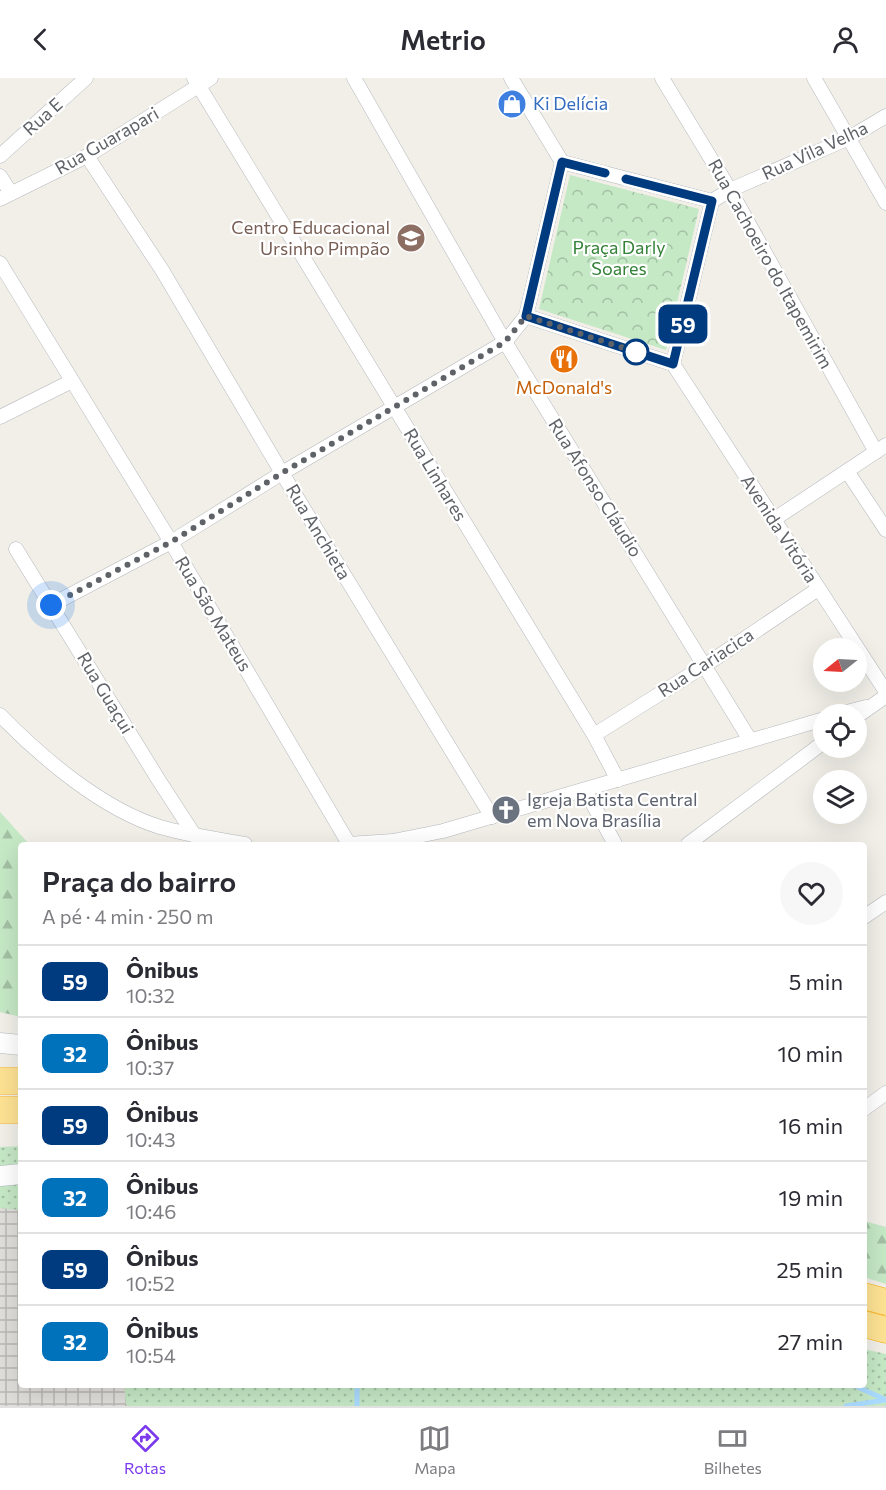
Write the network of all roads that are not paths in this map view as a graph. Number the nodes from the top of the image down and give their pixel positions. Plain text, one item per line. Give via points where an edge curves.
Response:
1 (86, 78) edge
2 (354, 78) edge
3 (512, 78) edge
4 (662, 78) edge
5 (814, 78) edge
6 (201, 81) edge
7 (886, 116) edge
8 (849, 138) junction
9 (0, 156) edge
10 (87, 156) junction
11 (562, 162) junction
12 (0, 176) edge
13 (730, 190) junction
14 (5, 196) edge
15 (712, 201) junction
16 (886, 203) edge
17 (0, 263) edge
18 (526, 316) junction
19 (505, 342) junction
20 (673, 364) junction
21 (72, 381) junction
22 (394, 408) junction
23 (0, 417) edge
24 (881, 449) edge
25 (847, 471) junction
26 (282, 473) junction
27 (773, 520) junction
28 (886, 530) edge
29 (171, 542) junction
30 (16, 549) dead end
31 (818, 589) junction
32 (51, 605) junction
33 (704, 666) junction
34 (886, 694) edge
35 (871, 706) junction
36 (867, 707) edge
37 (867, 709) edge
38 (0, 715) edge
39 (813, 721) edge
40 (594, 735) junction
41 (750, 740) junction
42 (813, 750) edge
43 (618, 780) junction
44 (585, 790) junction
45 (492, 817) junction
46 (195, 836) junction
47 (232, 842) edge
48 (348, 842) edge
49 (378, 842) edge
50 (614, 842) edge
51 (691, 842) edge
52 (886, 902) edge
53 (867, 915) edge
54 (0, 1043) edge
55 (18, 1045) edge
56 (0, 1081) edge
57 (18, 1081) edge
58 (886, 1093) edge
59 (867, 1107) edge
60 (0, 1110) edge
61 (18, 1110) edge
62 (18, 1174) edge
63 (0, 1176) edge
64 (867, 1297) edge
65 (886, 1302) edge
66 (867, 1325) edge
67 (886, 1330) edge

1 - 9 street, Rua E
2 - 19 street, Rua Afonso Cláudio
3 - 11 street
4 - 13 street, Rua Cachoeiro do Itapemirim
5 - 8 street
6 - 10 street, Rua Guarapari
6 - 22 street, Rua Linhares
7 - 8 street, Rua Vila Velha
8 - 13 street, Rua Vila Velha
8 - 16 street
10 - 14 street, Rua Guarapari
10 - 26 street, Rua Anchieta via 162,270
11 - 15 street
11 - 18 street
12 - 14 street
13 - 15 street, Rua Vila Velha
13 - 24 street, Rua Cachoeiro do Itapemirim
15 - 20 street
17 - 21 street, Rua São Mateus
18 - 19 street
18 - 20 street
19 - 22 street
19 - 33 street, Rua Afonso Cláudio
20 - 27 street, Avenida Vitória
21 - 23 street
21 - 29 street, Rua São Mateus
22 - 26 street
22 - 40 street, Rua Linhares
24 - 25 street
25 - 27 street
25 - 28 street
26 - 29 street
26 - 45 street, Rua Anchieta
27 - 31 street, Avenida Vitória
29 - 32 street
29 - 48 street, Rua São Mateus
30 - 32 street, Rua Guaçui
31 - 33 street, Rua Cariacica
31 - 34 street, Avenida Vitória
32 - 46 street, Rua Guaçui
33 - 40 street, Rua Cariacica
33 - 41 street, Rua Afonso Cláudio
34 - 35 street
35 - 36 street
35 - 37 street
38 - 46 street via 62,771 120,810
39 - 41 street
40 - 43 street, Rua Linhares
41 - 43 street
42 - 51 street
43 - 44 street
44 - 45 street
44 - 50 street
45 - 49 street via 443,831
46 - 47 street
52 - 53 street
54 - 55 street
56 - 57 highway
58 - 59 street
60 - 61 highway
62 - 63 street
64 - 65 highway
66 - 67 highway

